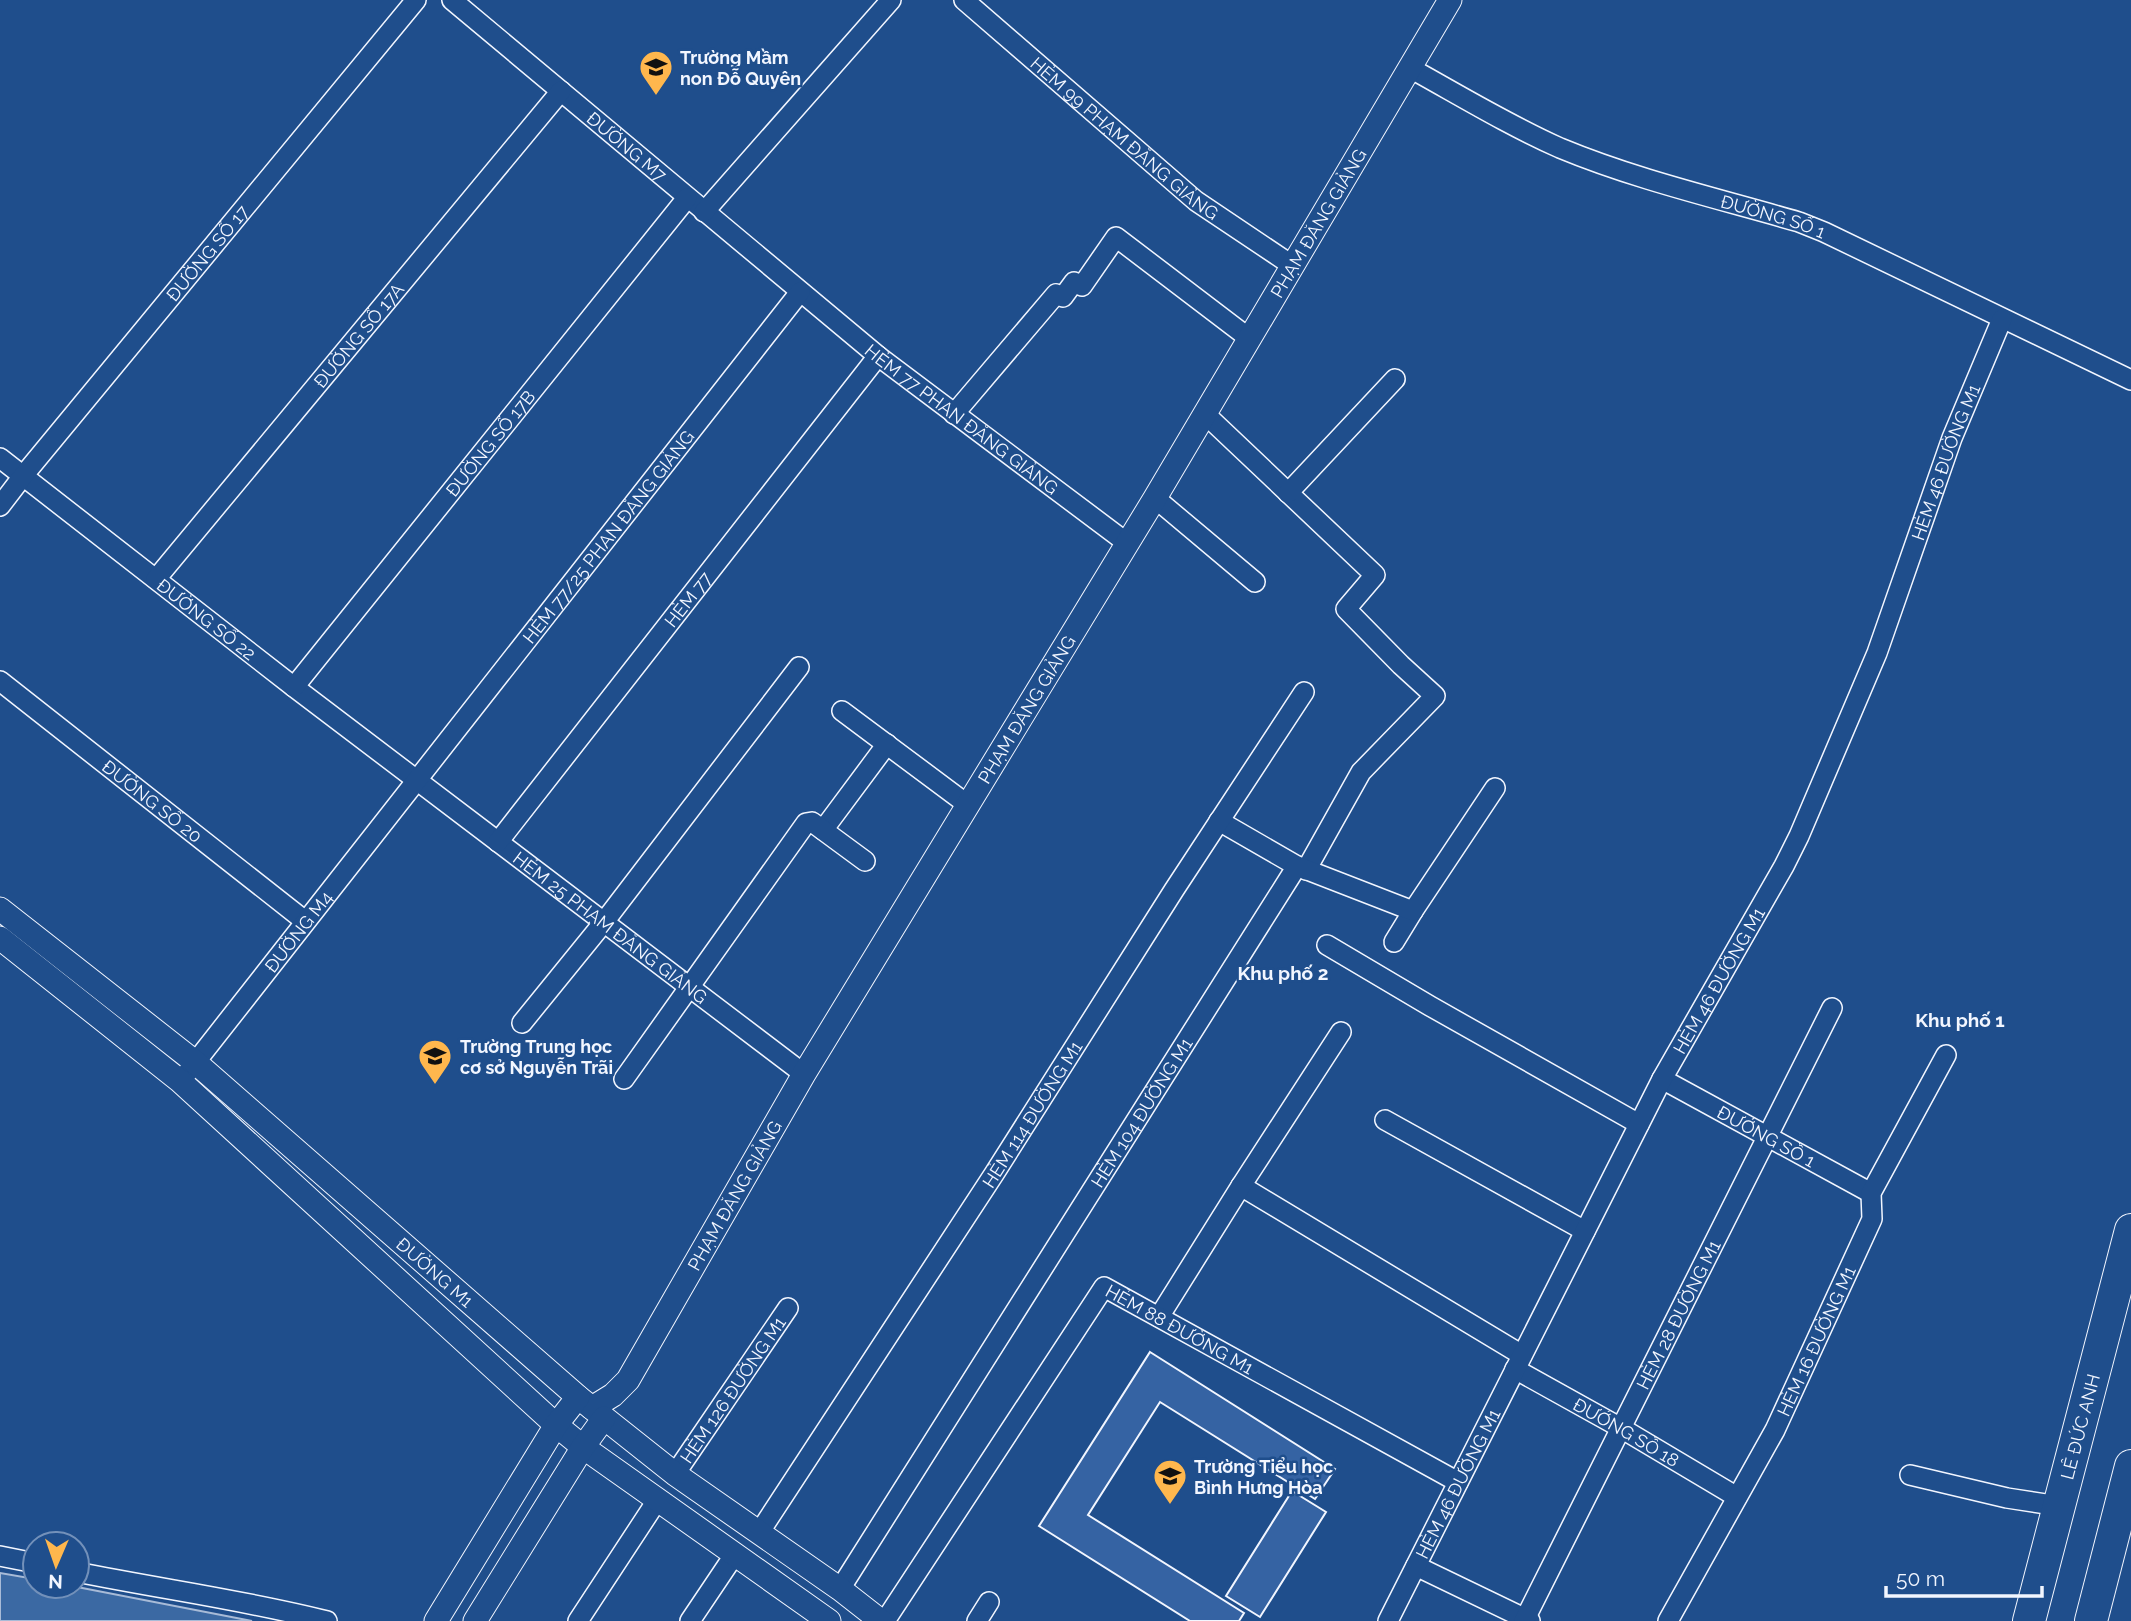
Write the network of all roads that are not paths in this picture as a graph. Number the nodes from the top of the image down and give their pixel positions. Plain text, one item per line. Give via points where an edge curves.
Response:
1 (416, 0) edge
2 (452, 0) edge
3 (891, 0) edge
4 (964, 0) edge
5 (1450, 0) edge
6 (1410, 68) junction
7 (561, 91) junction
8 (687, 198) junction
9 (704, 212) junction
10 (1293, 266) junction
11 (800, 292) junction
12 (2003, 319) junction
13 (1250, 339) junction
14 (878, 356) junction
15 (1395, 379) dead end
16 (2131, 380) edge
17 (954, 414) junction
18 (1205, 414) junction
19 (0, 458) edge
20 (23, 476) junction
21 (1288, 493) junction
22 (1156, 498) junction
23 (0, 506) edge
24 (1127, 543) junction
25 (156, 579) junction
26 (1255, 582) dead end
27 (799, 667) dead end
28 (0, 681) edge
29 (294, 687) junction
30 (1304, 692) dead end
31 (842, 711) dead end
32 (887, 744) junction
33 (416, 780) junction
34 (1495, 788) dead end
35 (968, 805) junction
36 (1219, 821) junction
37 (823, 830) junction
38 (498, 842) junction
39 (865, 861) dead end
40 (1302, 868) junction
41 (0, 909) edge
42 (1413, 911) junction
43 (305, 921) junction
44 (604, 922) junction
45 (0, 938) edge
46 (1394, 942) dead end
47 (1327, 945) dead end
48 (689, 988) junction
49 (1832, 1008) dead end
50 (522, 1023) dead end
51 (1341, 1032) dead end
52 (1945, 1055) dead end
53 (195, 1062) junction
54 (804, 1074) junction
55 (624, 1079) dead end
56 (1662, 1079) junction
57 (180, 1081) junction
58 (1385, 1119) dead end
59 (1639, 1124) junction
60 (1767, 1136) junction
61 (1241, 1186) junction
62 (1871, 1193) junction
63 (2131, 1230) edge
64 (1585, 1231) junction
65 (2131, 1296) edge
66 (788, 1308) dead end
67 (1159, 1317) junction
68 (1519, 1362) junction
69 (591, 1408) junction
70 (556, 1425) junction
71 (1621, 1428) junction
72 (583, 1447) junction
73 (2131, 1466) edge
74 (676, 1474) junction
75 (1910, 1475) dead end
76 (1458, 1482) junction
77 (1737, 1497) junction
78 (658, 1499) junction
79 (2059, 1506) junction
80 (2131, 1531) edge
81 (759, 1533) junction
82 (735, 1554) junction
83 (0, 1556) edge
84 (21, 1560) edge
85 (1416, 1566) junction
86 (91, 1575) edge
87 (840, 1589) junction
88 (989, 1602) dead end
89 (1527, 1620) edge
90 (327, 1621) edge
91 (436, 1621) edge
92 (475, 1621) edge
93 (578, 1621) edge
94 (690, 1621) edge
95 (829, 1621) edge
96 (883, 1621) edge
97 (978, 1621) edge
98 (1388, 1621) edge
99 (1668, 1621) edge
100 (2029, 1621) edge
101 (2049, 1621) edge
102 (2091, 1621) edge
103 (2109, 1621) edge

1 - 20 street, ĐƯỜNG SỐ 17
2 - 7 street, ĐƯỜNG M7
3 - 9 street
4 - 10 street, HẺM 99 PHẠM ĐĂNG GIẢNG via 1196,201
5 - 6 street, PHẠM ĐĂNG GIẢNG
6 - 10 street, PHẠM ĐĂNG GIẢNG
6 - 12 street, ĐƯỜNG SỐ 1 via 1561,148 1799,222
7 - 8 street, ĐƯỜNG M7
7 - 25 street, ĐƯỜNG SỐ 17A
8 - 9 street, ĐƯỜNG M7
8 - 29 street, ĐƯỜNG SỐ 17B
9 - 11 street, ĐƯỜNG M7
10 - 13 street, PHẠM ĐĂNG GIẢNG
11 - 14 street, HẺM 77 PHAN ĐĂNG GIẢNG
11 - 33 street, HẺM 77/25 PHAN ĐĂNG GIẢNG
12 - 16 street, ĐƯỜNG SỐ 1
12 - 56 street, HẺM 46 ĐƯỜNG M1 via 1952,438 1877,653 1798,836
13 - 17 street via 1116,237 1082,286 1074,282 1063,297 1056,294
13 - 18 street, PHẠM ĐĂNG GIẢNG
14 - 17 street, HẺM 77 PHAN ĐĂNG GIẢNG
14 - 38 street, HẺM 77
15 - 21 street
17 - 24 street, HẺM 77 PHAN ĐĂNG GIẢNG
18 - 21 street
18 - 22 street, PHẠM ĐĂNG GIẢNG
19 - 20 street, ĐƯỜNG SỐ 22
20 - 23 street, ĐƯỜNG SỐ 17
20 - 25 street, ĐƯỜNG SỐ 22
21 - 40 street, HẺM 104 ĐƯỜNG M1 via 1375,575 1346,609 1435,696 1361,772
22 - 24 street, PHẠM ĐĂNG GIẢNG
22 - 26 street
24 - 35 street, PHẠM ĐĂNG GIẢNG
25 - 29 street, ĐƯỜNG SỐ 22
27 - 44 street
28 - 43 street, ĐƯỜNG SỐ 20
29 - 33 street, ĐƯỜNG SỐ 22
30 - 36 street, HẺM 114 ĐƯỜNG M1
31 - 32 street
32 - 35 street
32 - 37 street
33 - 38 street, HẺM 25 PHẠM ĐĂNG GIẢNG
33 - 43 street, ĐƯỜNG M4
34 - 42 street
35 - 54 street, PHẠM ĐĂNG GIẢNG
36 - 40 street
36 - 81 street, HẺM 114 ĐƯỜNG M1
37 - 39 street
37 - 48 street via 806,823
38 - 44 street, HẺM 25 PHẠM ĐĂNG GIẢNG
40 - 42 street
40 - 87 street, HẺM 104 ĐƯỜNG M1
41 - 53 street, ĐƯỜNG M1
42 - 46 street
43 - 53 street, ĐƯỜNG M4
44 - 48 street, HẺM 25 PHẠM ĐĂNG GIẢNG
44 - 50 street
45 - 57 street, ĐƯỜNG M1
47 - 59 street
48 - 54 street, HẺM 25 PHẠM ĐĂNG GIẢNG
48 - 55 street
49 - 60 street, HẺM 28 ĐƯỜNG M1
51 - 61 street
52 - 62 street, HẺM 16 ĐƯỜNG M1
53 - 57 street, ĐƯỜNG M4
53 - 69 street, ĐƯỜNG M1
54 - 69 street, PHẠM ĐĂNG GIẢNG via 628,1381
56 - 59 street, HẺM 46 ĐƯỜNG M1
56 - 60 street, ĐƯỚNG SỒ 1
57 - 70 street, ĐƯỜNG M1
58 - 64 street
59 - 64 street, HẺM 46 ĐƯỜNG M1
60 - 62 street, ĐƯỚNG SỒ 1
60 - 71 street, HẺM 28 ĐƯỜNG M1
61 - 67 street
61 - 68 street, ĐƯỚNG SỒ 18
62 - 77 street, HẺM 16 ĐƯỜNG M1 via 1872,1219 1775,1430
63 - 79 highway, LÊ ĐỨC ANH
64 - 68 street, HẺM 46 ĐƯỜNG M1
65 - 101 highway, LÊ ĐỨC ANH
66 - 74 street, HẺM 126 ĐƯỜNG M1
67 - 76 street, HẺM 88 ĐƯỜNG M1
67 - 96 street, HẺM 88 ĐƯỜNG M1 via 1104,1287
68 - 71 street, ĐƯỚNG SỒ 18
68 - 76 street, HẺM 46 ĐƯỜNG M1
69 - 70 street, PHẠM ĐĂNG GIẢNG
69 - 72 street, PHẠM ĐĂNG GIẢNG
69 - 74 street, ĐƯỜNG M1
70 - 72 street, ĐƯỜNG M1
70 - 91 street, PHẠM ĐĂNG GIẢNG
71 - 77 street, ĐƯỚNG SỒ 18
71 - 89 street, HẺM 28 ĐƯỜNG M1
72 - 78 street, ĐƯỜNG M1
72 - 92 street, PHẠM ĐĂNG GIẢNG
73 - 102 highway
74 - 81 street, ĐƯỜNG M1
75 - 79 street
76 - 85 street, HẺM 46 ĐƯỜNG M1
77 - 99 street, HẺM 16 ĐƯỜNG M1
78 - 82 street, ĐƯỜNG M1
78 - 93 street
79 - 100 highway, LÊ ĐỨC ANH
80 - 103 highway
81 - 87 street, ĐƯỜNG M1
82 - 94 street
82 - 95 street, ĐƯỜNG M1
83 - 84 street
85 - 89 street
85 - 98 street, HẺM 46 ĐƯỜNG M1
86 - 90 street
87 - 96 street, ĐƯỜNG M1
88 - 97 street

